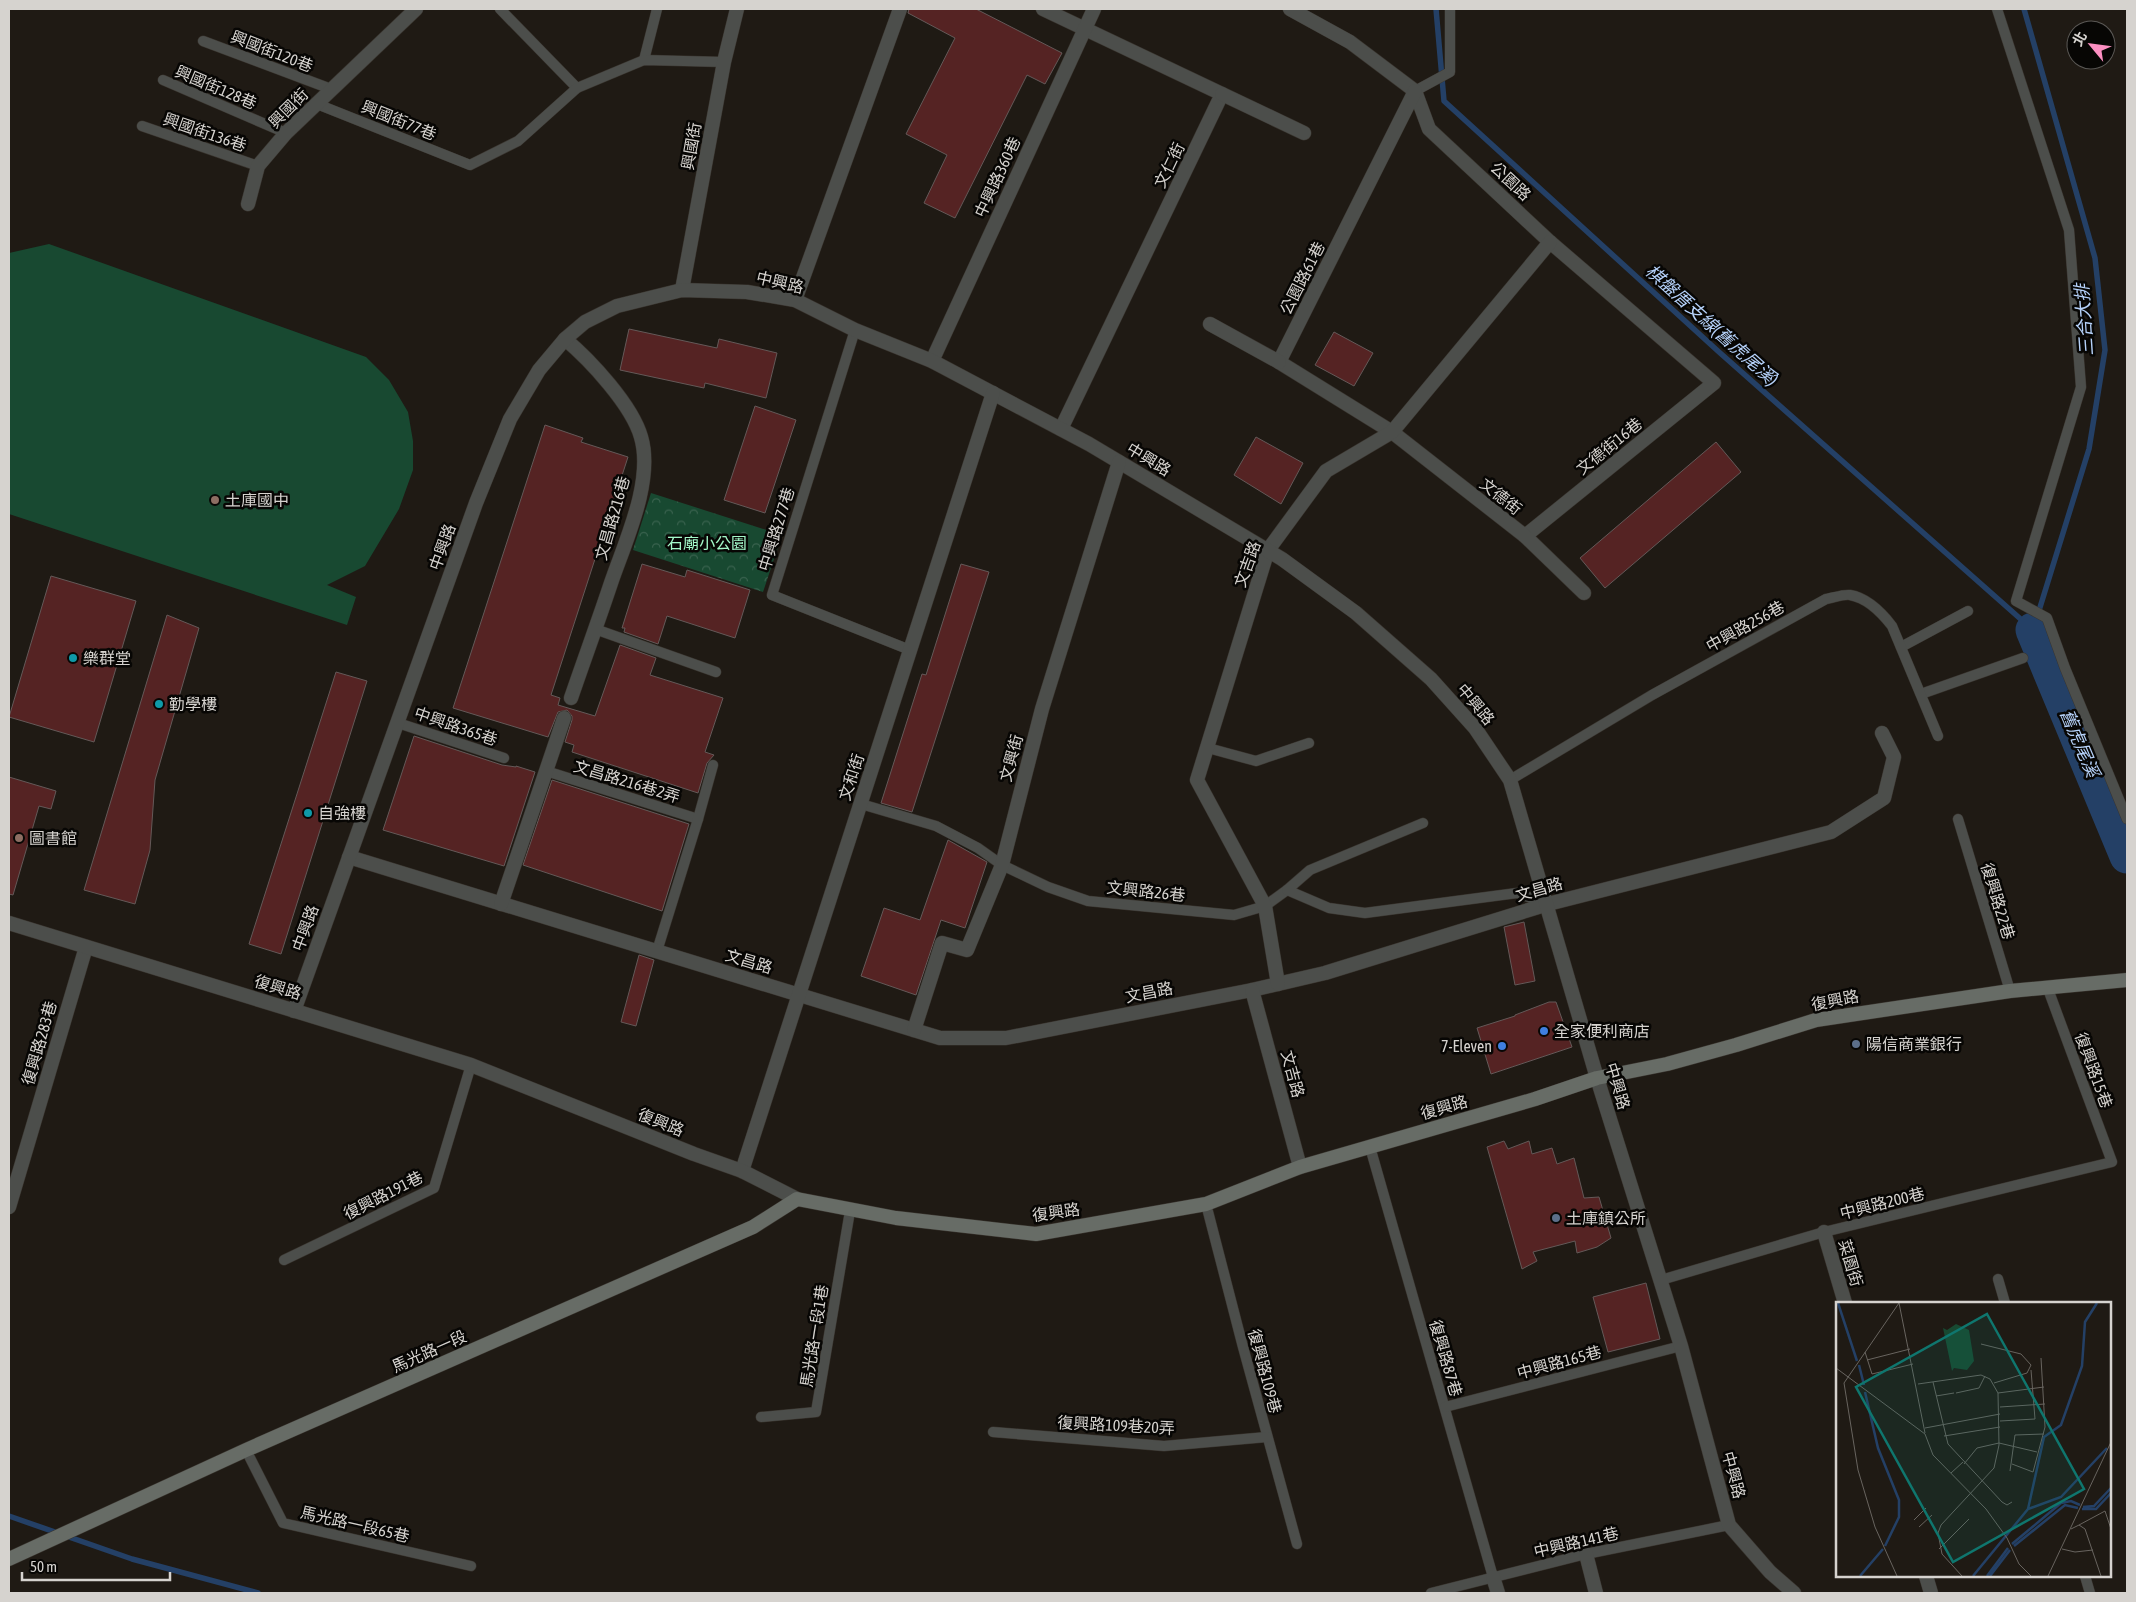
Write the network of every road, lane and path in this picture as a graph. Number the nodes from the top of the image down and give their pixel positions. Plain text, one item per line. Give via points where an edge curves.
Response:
1 (416, 9) edge
2 (500, 9) edge
3 (657, 9) edge
4 (737, 9) edge
5 (900, 9) edge
6 (1043, 9) edge
7 (1094, 9) edge
8 (1290, 9) edge
9 (1450, 9) edge
10 (1997, 9) edge
11 (1085, 28) junction
12 (203, 41) dead end
13 (644, 60) junction
14 (724, 62) junction
15 (163, 80) dead end
16 (577, 88) junction
17 (331, 89) junction
18 (1415, 91) junction
19 (1222, 94) junction
20 (317, 104) junction
21 (142, 126) dead end
22 (286, 133) junction
23 (1304, 133) dead end
24 (258, 166) junction
25 (248, 204) dead end
26 (1550, 242) junction
27 (682, 290) junction
28 (795, 300) junction
29 (1210, 324) dead end
30 (855, 330) junction
31 (565, 339) junction
32 (932, 361) junction
33 (1279, 362) junction
34 (1714, 383) joint
35 (993, 394) junction
36 (1061, 429) junction
37 (1392, 432) junction
38 (1119, 462) junction
39 (1525, 536) junction
40 (1268, 550) junction
41 (1584, 593) dead end
42 (1968, 611) dead end
43 (595, 629) junction
44 (1901, 647) junction
45 (910, 650) junction
46 (2023, 658) dead end
47 (716, 672) dead end
48 (1921, 694) junction
49 (571, 698) dead end
50 (564, 718) dead end
51 (398, 722) junction
52 (1882, 733) dead end
53 (1938, 736) dead end
54 (1309, 743) dead end
55 (1208, 748) junction
56 (504, 758) dead end
57 (713, 766) dead end
58 (546, 771) junction
59 (1510, 780) junction
60 (861, 804) junction
61 (698, 819) junction
62 (1958, 819) dead end
63 (2127, 819) edge
64 (1422, 823) dead end
65 (349, 857) junction
66 (1002, 864) junction
67 (1287, 890) junction
68 (501, 904) junction
69 (1548, 904) junction
70 (1265, 906) junction
71 (9, 923) edge
72 (86, 947) junction
73 (657, 951) junction
74 (2127, 980) edge
75 (1278, 984) junction
76 (2048, 988) junction
77 (1252, 990) junction
78 (2010, 991) junction
79 (799, 995) junction
80 (294, 1011) junction
81 (914, 1030) junction
82 (470, 1065) junction
83 (1597, 1078) junction
84 (1370, 1146) junction
85 (2112, 1162) joint
86 (1300, 1167) junction
87 (742, 1171) junction
88 (797, 1200) junction
89 (1206, 1204) junction
90 (9, 1207) edge
91 (850, 1210) junction
92 (1824, 1232) junction
93 (284, 1260) dead end
94 (1998, 1279) dead end
95 (1661, 1280) junction
96 (1845, 1302) edge
97 (2005, 1302) edge
98 (1681, 1346) junction
99 (1445, 1407) junction
100 (761, 1417) dead end
101 (993, 1432) dead end
102 (1267, 1437) junction
103 (246, 1450) junction
104 (1730, 1525) junction
105 (1297, 1544) dead end
106 (1586, 1554) junction
107 (9, 1558) edge
108 (471, 1566) dead end
109 (1493, 1577) junction
110 (1926, 1577) edge
111 (2085, 1577) edge
112 (1431, 1593) edge
113 (1498, 1593) edge
114 (1596, 1593) edge
115 (1794, 1593) edge
116 (1931, 1593) edge
117 (2090, 1593) edge

1 - 17 street, 興國街
2 - 16 lane
3 - 13 lane
4 - 14 street, 興國街
5 - 28 street
6 - 11 street
7 - 11 street, 中興路360巷
8 - 18 street via 1350,42
9 - 18 lane via 1450,72
10 - 63 lane via 2069,230 2081,387 2016,601 2046,618
11 - 19 street
11 - 32 street, 中興路360巷
12 - 17 lane, 興國街120巷
13 - 14 lane
13 - 16 lane
14 - 27 street, 興國街
15 - 22 lane, 興國街128巷
16 - 20 lane, 興國街77巷 via 518,141 470,164
17 - 20 street, 興國街
18 - 26 street, 公園路 via 1429,129
18 - 33 street, 公園路61巷
19 - 23 street
19 - 36 street, 文仁街
20 - 22 street, 興國街
21 - 24 lane, 興國街136巷
22 - 24 street, 興國街
24 - 25 street, 興國街
26 - 34 street, 公園路
26 - 37 street, 文吉路
27 - 28 street, 中興路 via 747,292
27 - 31 street, 中興路 via 617,306 585,322
28 - 30 street, 中興路
29 - 33 street
30 - 32 street, 中興路
30 - 45 lane, 中興路277巷 via 772,595
31 - 43 street, 文昌路216巷 via 585,356 633,419 641,437 644,456 643,479 634,514
31 - 51 street, 中興路 via 539,370 510,419 476,503
32 - 35 street, 中興路
33 - 37 street
34 - 39 street, 文德街16巷
35 - 36 street, 中興路
35 - 45 street, 文和街
36 - 38 street, 中興路
37 - 39 street, 文德街
37 - 40 street, 文吉路 via 1326,471
38 - 40 street, 中興路
38 - 66 street, 文興街 via 1042,709
39 - 41 street, 文德街
40 - 55 street, 文吉路
40 - 59 street, 中興路 via 1356,612 1431,679 1475,728
42 - 44 lane
43 - 47 lane
43 - 49 street, 文昌路216巷
44 - 48 lane, 中興路256巷
44 - 59 lane, 中興路256巷 via 1882,612 1869,603 1850,595 1826,598 1652,695
45 - 60 street, 文和街
46 - 48 lane
48 - 53 lane, 中興路256巷
50 - 58 street
51 - 56 lane, 中興路365巷
51 - 65 street, 中興路
52 - 69 street, 文昌路 via 1894,757 1884,798 1831,832
54 - 55 lane via 1256,761
55 - 70 street, 文吉路 via 1197,780
57 - 61 lane
58 - 61 lane, 文昌路216巷2弄
58 - 68 street
59 - 69 street, 中興路
60 - 66 lane, 文興路26巷 via 936,826
60 - 79 street, 文和街
61 - 73 lane
62 - 78 lane, 復興路22巷
64 - 67 lane, 文興路26巷 via 1310,870
65 - 68 street, 文昌路
65 - 80 street, 中興路
66 - 70 lane, 文興路26巷 via 1048,887 1088,901 1234,915
66 - 81 street, 文興街 via 967,950 942,944
67 - 69 lane via 1329,908 1366,913 1517,893
67 - 70 lane, 文興路26巷
68 - 73 street, 文昌路
69 - 75 street, 文昌路 via 1325,973
69 - 83 street, 中興路
70 - 75 street, 文吉路
71 - 72 street, 復興路
72 - 80 street, 復興路
72 - 90 street, 復興路283巷
73 - 79 street, 文昌路
74 - 76 main road, 復興路
75 - 77 street, 文昌路
76 - 78 main road, 復興路
76 - 85 lane, 復興路15巷
77 - 81 street, 文昌路 via 1006,1038 940,1038
77 - 86 street, 文吉路
78 - 83 main road, 復興路 via 1816,1020 1667,1064
79 - 81 street, 文昌路
79 - 87 street, 文和街
80 - 82 street, 復興路
82 - 87 street, 復興路
82 - 93 lane, 復興路191巷 via 434,1188
83 - 84 main road, 復興路 via 1536,1100
83 - 95 street, 中興路
84 - 86 main road, 復興路
84 - 99 lane, 復興路87巷
85 - 92 lane, 中興路200巷
86 - 89 main road, 復興路
87 - 88 street, 復興路
88 - 91 main road, 復興路
88 - 103 main road, 馬光路一段 via 753,1227
89 - 91 main road, 復興路 via 1036,1234
89 - 102 lane, 復興路109巷
91 - 100 lane, 馬光路一段1巷 via 816,1412
92 - 95 lane, 中興路200巷
92 - 96 street, 菜園街
94 - 97 lane
95 - 98 street, 中興路
98 - 99 lane, 中興路165巷
98 - 104 street, 中興路
99 - 109 lane, 復興路87巷
101 - 102 lane, 復興路109巷20弄 via 1164,1446
102 - 105 lane, 復興路109巷
103 - 107 main road, 馬光路一段
103 - 108 lane, 馬光路一段65巷 via 283,1523
104 - 106 lane, 中興路141巷
104 - 115 street, 中興路 via 1765,1567
106 - 109 lane, 中興路141巷
106 - 114 street
109 - 112 lane, 中興路141巷
109 - 113 street
110 - 116 street
111 - 117 lane

